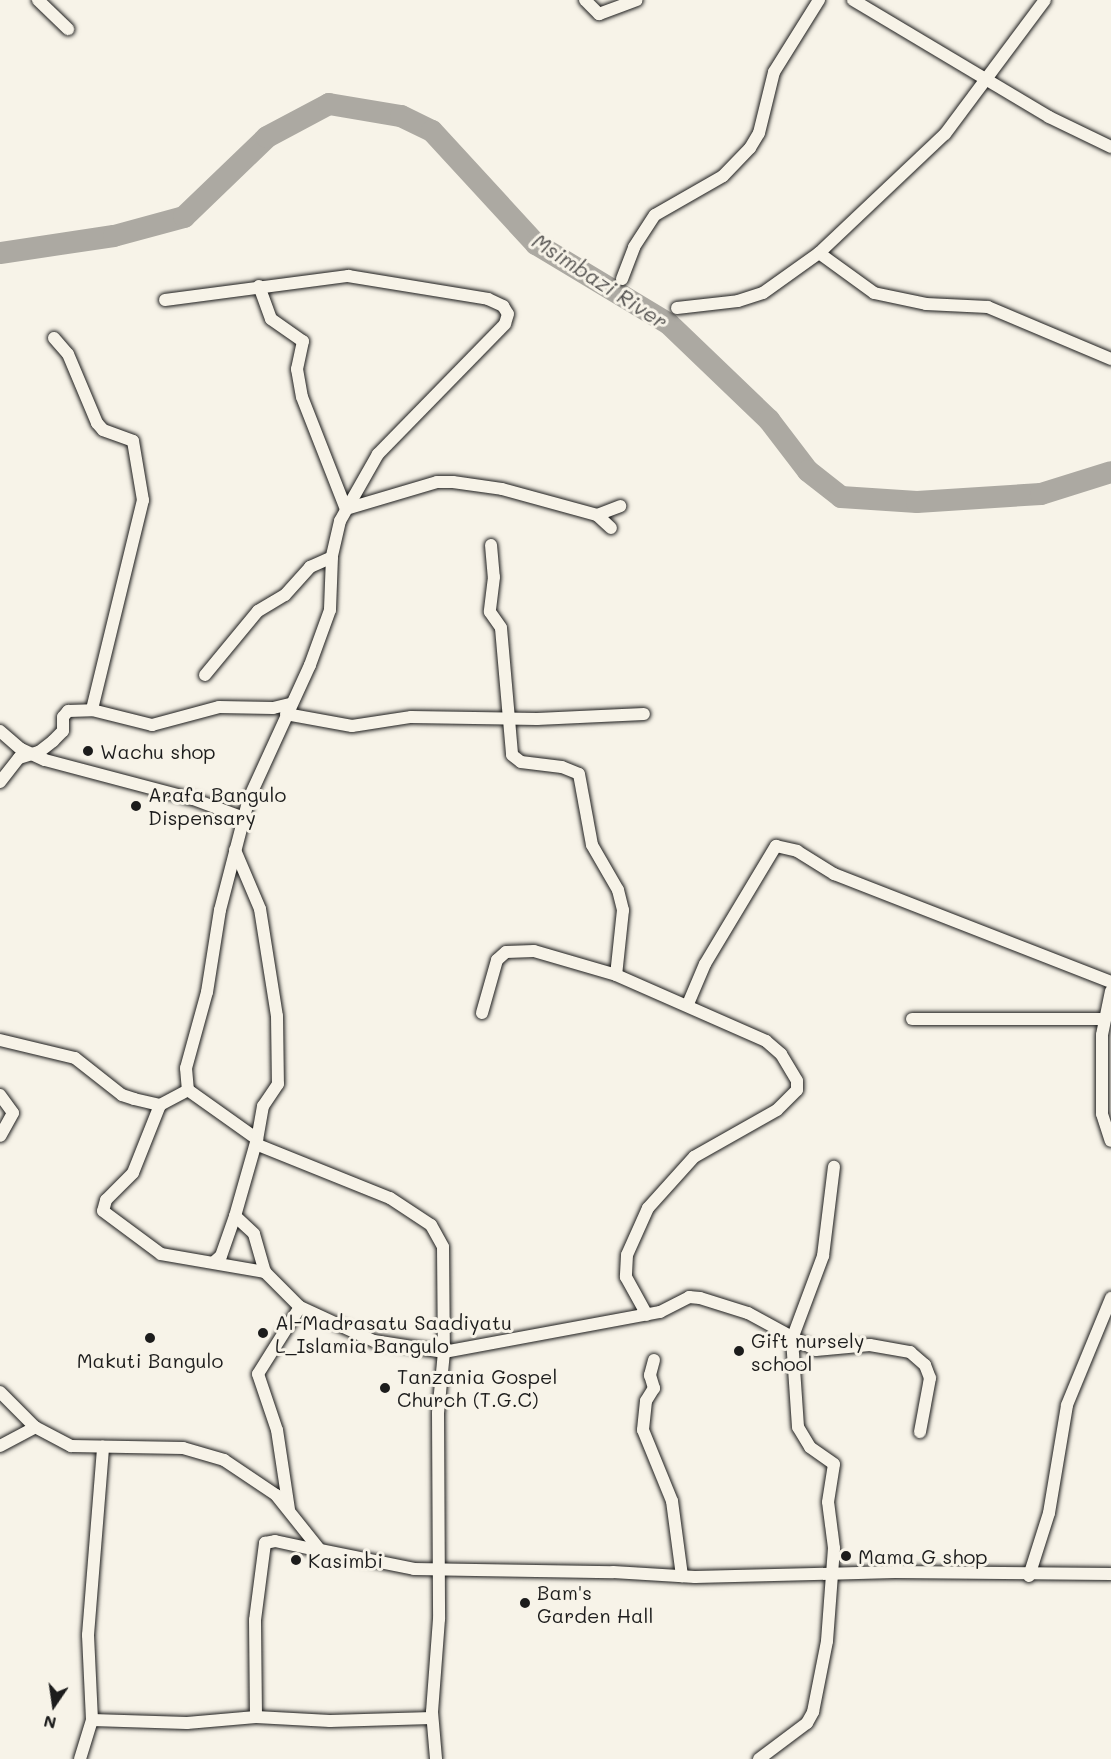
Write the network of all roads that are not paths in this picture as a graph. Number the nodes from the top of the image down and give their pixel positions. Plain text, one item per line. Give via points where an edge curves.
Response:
1 (38, 0) edge
2 (585, 0) edge
3 (637, 0) edge
4 (819, 0) edge
5 (853, 0) edge
6 (1045, 0) edge
7 (68, 29) dead end
8 (988, 79) junction
9 (1111, 147) edge
10 (819, 253) junction
11 (622, 279) dead end
12 (259, 286) junction
13 (165, 300) dead end
14 (677, 308) dead end
15 (54, 338) dead end
16 (1111, 359) edge
17 (620, 506) dead end
18 (346, 509) junction
19 (597, 515) junction
20 (611, 528) dead end
21 (491, 545) dead end
22 (332, 557) junction
23 (205, 675) dead end
24 (288, 709) junction
25 (92, 710) junction
26 (644, 714) dead end
27 (509, 719) junction
28 (0, 731) edge
29 (30, 754) junction
30 (0, 782) edge
31 (244, 818) junction
32 (235, 850) junction
33 (616, 975) junction
34 (1111, 982) edge
35 (1111, 991) edge
36 (688, 1004) junction
37 (482, 1013) dead end
38 (912, 1019) dead end
39 (1104, 1019) junction
40 (0, 1040) edge
41 (188, 1090) junction
42 (0, 1095) edge
43 (160, 1105) junction
44 (0, 1136) edge
45 (1111, 1141) edge
46 (257, 1142) junction
47 (834, 1167) dead end
48 (235, 1216) junction
49 (214, 1262) junction
50 (265, 1272) junction
51 (1111, 1298) edge
52 (300, 1307) junction
53 (647, 1315) junction
54 (792, 1339) junction
55 (444, 1352) junction
56 (654, 1360) dead end
57 (0, 1392) edge
58 (35, 1427) junction
59 (920, 1432) dead end
60 (0, 1446) edge
61 (103, 1447) junction
62 (290, 1509) junction
63 (320, 1550) junction
64 (440, 1570) junction
65 (1111, 1575) edge
66 (682, 1576) junction
67 (834, 1576) junction
68 (1029, 1576) junction
69 (256, 1717) junction
70 (432, 1718) junction
71 (92, 1720) junction
72 (80, 1759) edge
73 (436, 1759) edge
74 (759, 1759) edge

1 - 7 street
2 - 3 street via 598,14
4 - 11 street via 774,72 759,133 750,148 723,176 655,215 634,247
5 - 8 street
6 - 8 street
8 - 9 street via 1049,117
8 - 10 street via 930,150
10 - 14 street via 763,293 738,301
10 - 16 street via 874,293 926,304 988,307
12 - 13 street
12 - 18 street via 271,320 303,341 297,369 302,397
12 - 18 street via 348,276 488,299 507,310 505,324 378,454
15 - 25 street via 68,354 97,423 103,430 133,441 143,500
17 - 19 street
18 - 19 street via 444,482 502,489
18 - 22 street
19 - 20 street
21 - 27 street via 495,577 490,612 501,628
22 - 23 street via 310,567 285,595 258,611
22 - 24 street via 330,610 310,665
24 - 25 street via 219,707 152,725
24 - 27 street via 352,726 411,717
24 - 31 street
25 - 29 street via 66,712 63,731 46,748
26 - 27 street
27 - 33 street via 515,759 579,774 592,845 618,890 623,910
28 - 29 street
29 - 30 street via 15,762
29 - 31 street via 74,770 193,799
31 - 32 street
32 - 41 street via 207,992 186,1068
32 - 46 street via 260,909 277,1016 278,1084 263,1106
33 - 36 street
33 - 37 street via 534,951 506,952 494,965
34 - 36 street via 855,882 791,848 776,846 705,964
35 - 39 street
36 - 53 street via 772,1045 799,1086 768,1116 694,1156 648,1208 627,1255 626,1277
38 - 39 street
39 - 45 street via 1102,1114
40 - 43 street via 75,1058 122,1095
41 - 43 street
41 - 46 street
42 - 44 street via 13,1113
43 - 49 street via 133,1173 106,1200 103,1211 161,1254
46 - 48 street
46 - 55 street via 390,1198 432,1225 443,1247
47 - 54 street via 823,1256
48 - 49 street
48 - 50 street via 254,1234
49 - 50 street
50 - 52 street
51 - 68 street via 1067,1405 1049,1514
52 - 55 street via 374,1341
52 - 62 street via 258,1374 277,1430
53 - 54 street via 667,1310 689,1297 700,1298 748,1313
53 - 55 street
54 - 59 street via 816,1350 887,1346 910,1352 925,1365 930,1378
54 - 67 street via 798,1427 810,1447 834,1464 828,1511
55 - 64 street via 438,1413
56 - 66 street via 650,1375 654,1388 646,1401 643,1430 670,1492
57 - 58 street
58 - 60 street via 25,1436
58 - 61 street via 71,1446
61 - 62 street via 183,1448 224,1460
61 - 71 street via 88,1635
62 - 63 street
63 - 64 street via 338,1557
63 - 69 street via 275,1541 265,1543 255,1620
64 - 66 street
64 - 70 street
65 - 68 street
66 - 67 street
67 - 68 street via 895,1572
67 - 74 street via 827,1641 813,1712 796,1734
69 - 70 street via 330,1721
69 - 71 street via 187,1723
70 - 73 street
71 - 72 street

